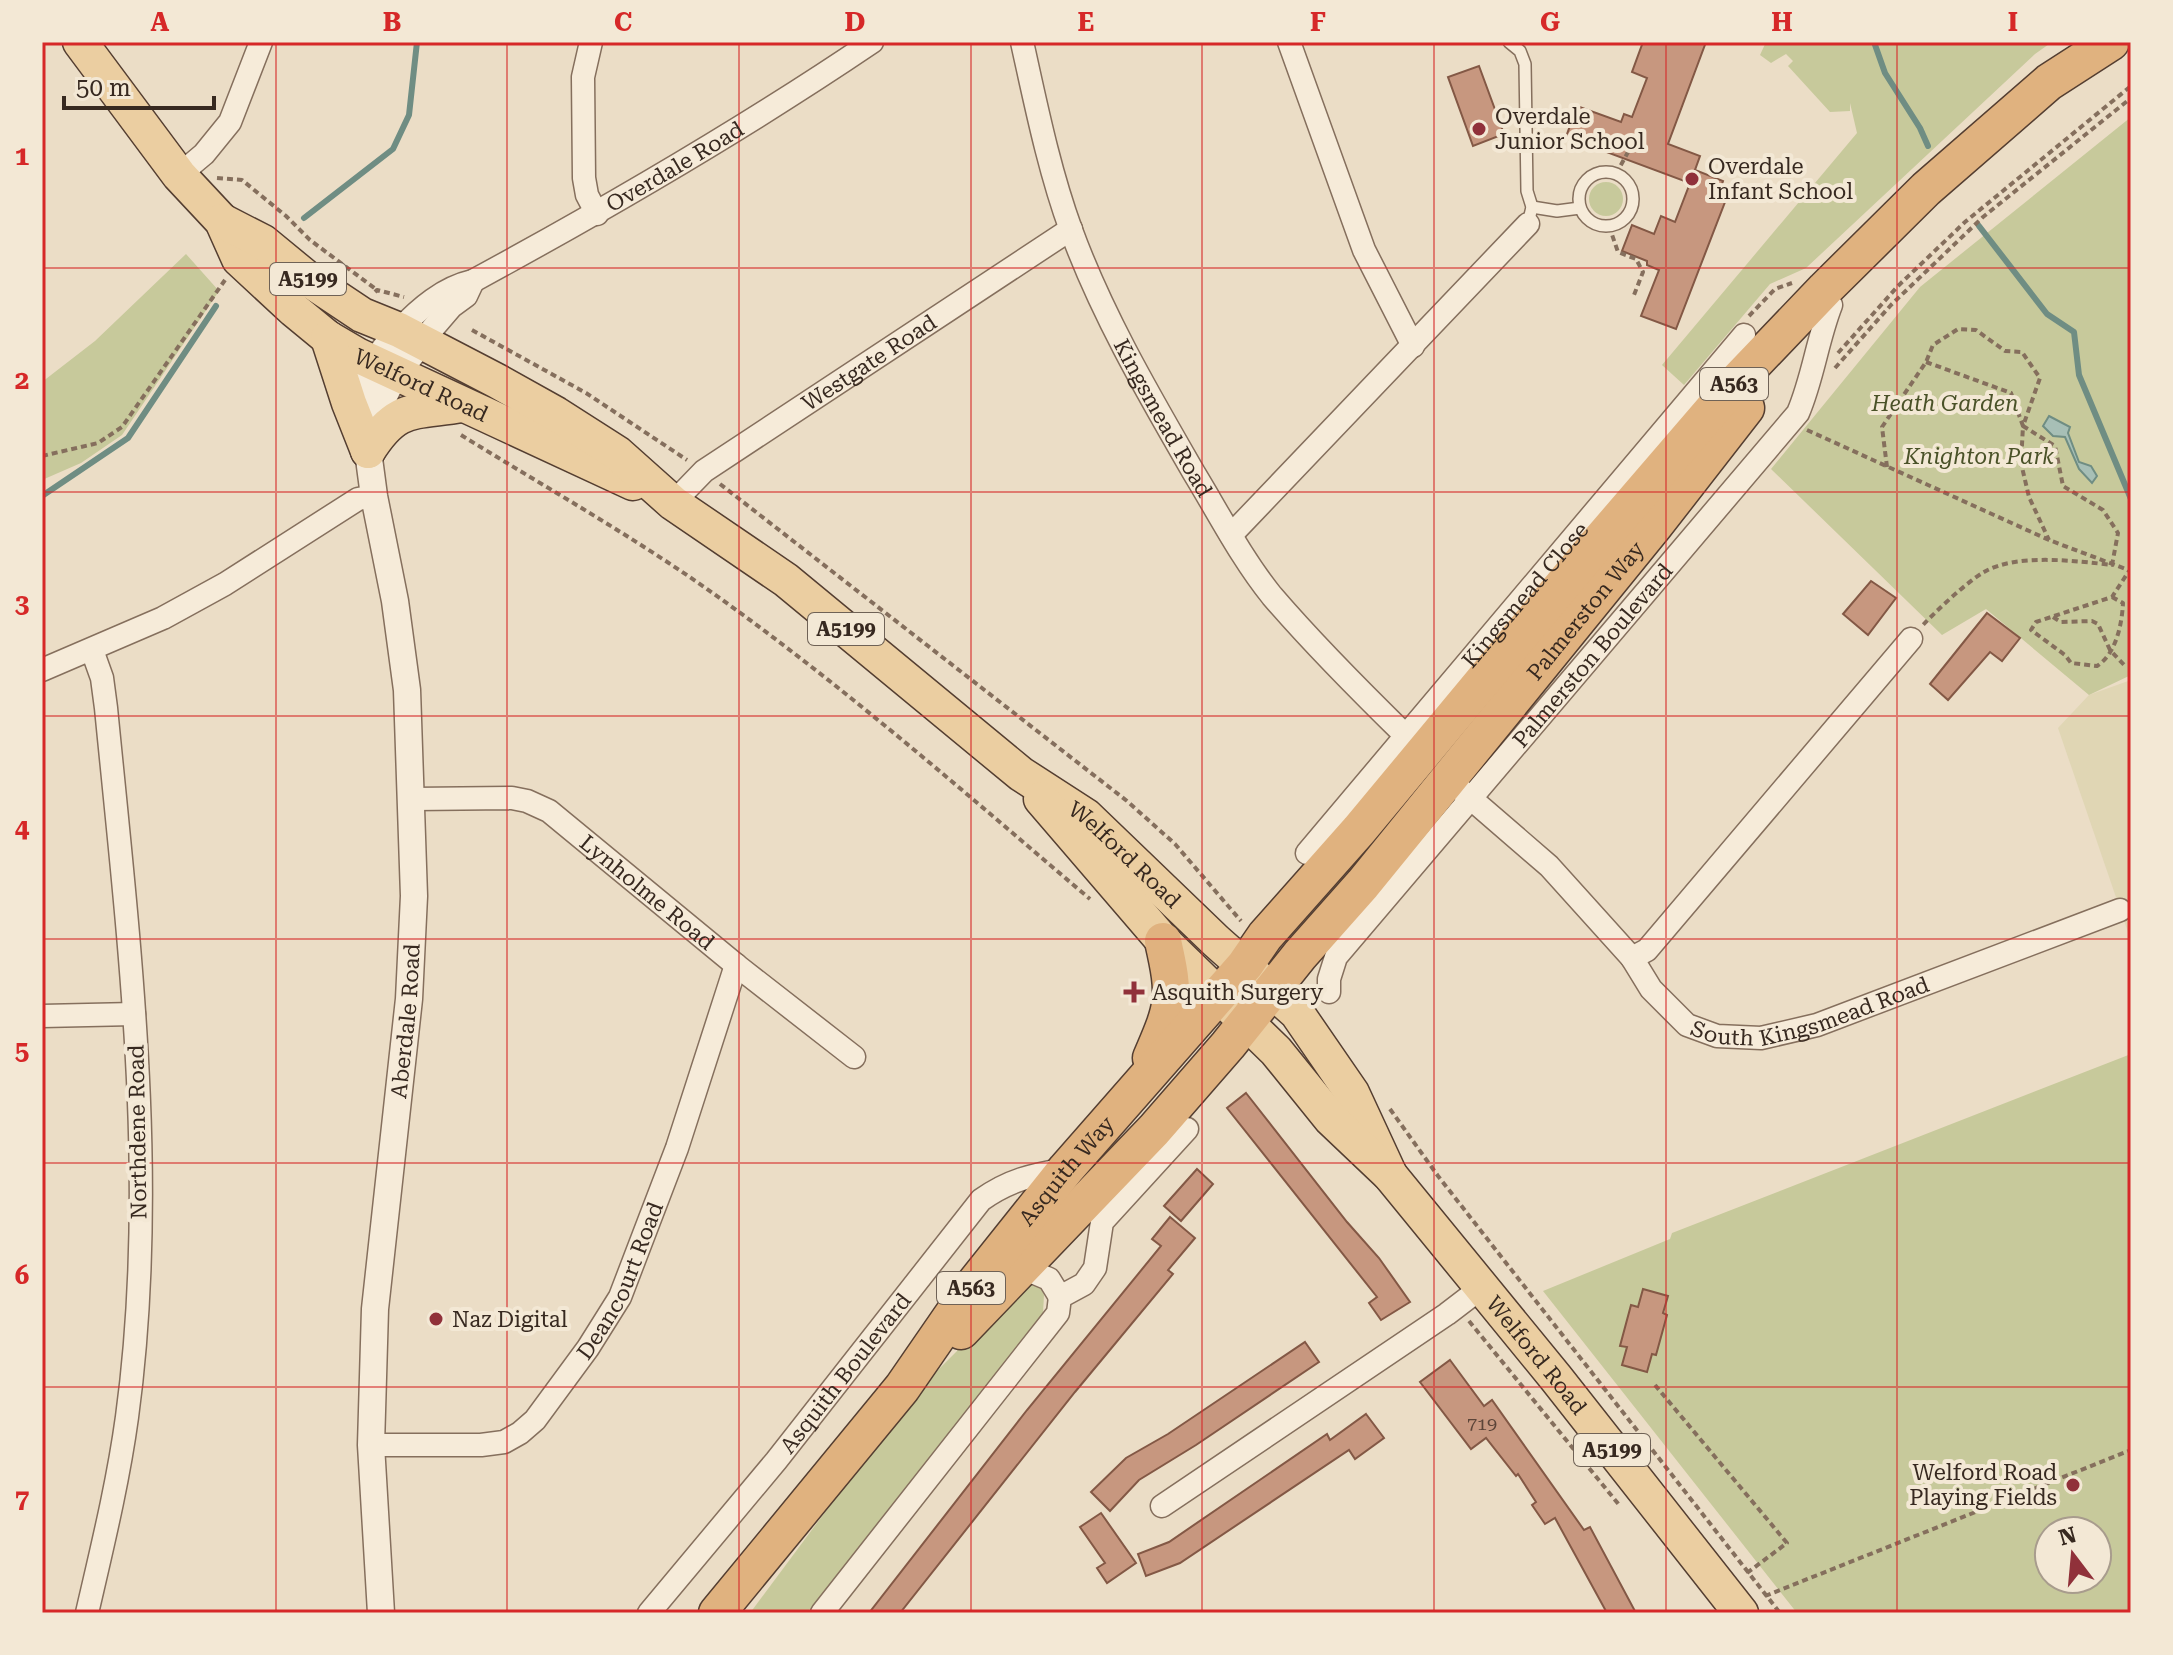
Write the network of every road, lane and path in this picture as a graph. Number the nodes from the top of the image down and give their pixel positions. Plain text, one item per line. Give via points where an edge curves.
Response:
1 (80, 42) edge
2 (261, 42) edge
3 (591, 42) edge
4 (872, 42) edge
5 (1022, 42) edge
6 (1289, 42) edge
7 (1509, 42) edge
8 (2111, 42) edge
9 (2131, 86) edge
10 (2131, 98) edge
11 (1628, 152) dead end
12 (1616, 174) junction
13 (179, 175) junction
14 (1580, 208) junction
15 (597, 214) junction
16 (1530, 216) junction
17 (222, 221) junction
18 (1609, 226) junction
19 (1890, 227) junction
20 (1071, 229) junction
21 (239, 259) junction
22 (1634, 295) dead end
23 (1831, 305) junction
24 (472, 330) dead end
25 (1744, 335) dead end
26 (410, 336) junction
27 (328, 338) junction
28 (1413, 346) junction
29 (1926, 362) junction
30 (386, 367) junction
31 (1818, 381) junction
32 (460, 419) junction
33 (1790, 423) junction
34 (2023, 426) junction
35 (368, 441) junction
36 (42, 456) edge
37 (1887, 467) junction
38 (704, 471) junction
39 (374, 496) junction
40 (668, 499) junction
41 (1231, 535) junction
42 (2049, 540) junction
43 (2112, 565) junction
44 (2130, 571) edge
45 (2112, 597) junction
46 (2053, 617) junction
47 (1911, 639) joint
48 (92, 650) junction
49 (2110, 650) junction
50 (2126, 667) dead end
51 (42, 670) edge
52 (1406, 736) junction
53 (1021, 774) junction
54 (1459, 788) junction
55 (413, 799) junction
56 (1359, 830) junction
57 (1307, 853) dead end
58 (1100, 908) dead end
59 (2120, 910) dead end
60 (1241, 921) dead end
61 (1163, 941) junction
62 (1632, 958) junction
63 (736, 965) junction
64 (1245, 965) junction
65 (1272, 990) junction
66 (1329, 992) dead end
67 (1218, 995) junction
68 (134, 1014) junction
69 (42, 1016) edge
70 (1246, 1021) junction
71 (854, 1057) dead end
72 (1140, 1082) junction
73 (1387, 1105) dead end
74 (1187, 1129) dead end
75 (1066, 1169) junction
76 (1390, 1175) junction
77 (1023, 1268) junction
78 (1481, 1288) junction
79 (1060, 1297) junction
80 (1447, 1314) junction
81 (1655, 1385) dead end
82 (902, 1388) junction
83 (371, 1445) junction
84 (2131, 1450) edge
85 (1162, 1506) dead end
86 (1621, 1507) dead end
87 (1741, 1600) edge
88 (87, 1613) edge
89 (381, 1613) edge
90 (649, 1613) edge
91 (717, 1613) edge
92 (822, 1613) edge
93 (1780, 1613) edge

1 - 13 main road, Welford Road / A5199
2 - 13 street via 230,122
3 - 15 street via 583,77 584,178
4 - 15 street, Overdale Road
5 - 20 street, Kingsmead Road
6 - 28 street via 1364,250
7 - 16 lane via 1525,64
8 - 19 highway, Palmerston Way / A563 via 2049,82
9 - 31 path via 1965,222 1898,286
10 - 31 path via 1983,217
11 - 12 path
12 - 14 lane via 1590,176 1580,191
12 - 18 lane via 1629,185 1632,202 1625,218
13 - 17 main road, Welford Road / A5199
14 - 16 lane
14 - 18 lane via 1592,222
15 - 26 street, Overdale Road via 442,293
16 - 28 street
17 - 21 main road, Welford Road / A5199
17 - 26 main road, Welford Road / A5199 via 263,242 362,315
18 - 22 path via 1618,252 1636,259 1643,272
19 - 23 highway, Palmerston Way / A563
19 - 56 highway, Palmerston Way / A563 via 1738,380
20 - 38 street, Westgate Road
20 - 41 street, Kingsmead Road via 1107,315
21 - 27 main road, Welford Road / A5199
21 - 36 path via 122,427 98,443
23 - 31 street, Palmerston Boulevard via 1822,328
23 - 54 highway, Palmerston Way / A563 via 1716,443
24 - 38 path via 586,393
25 - 52 street, Kingsmead Close
26 - 30 street, Aberdale Road
26 - 40 main road, Welford Road / A5199 via 556,414 617,453
27 - 30 main road, Welford Road / A5199
27 - 35 main road
28 - 41 street
29 - 34 path via 2011,393
29 - 34 path via 1933,345 1958,329 1976,330 2005,351 2022,352 2040,378
29 - 37 path via 1882,427
30 - 32 main road, Welford Road / A5199
30 - 35 street, Aberdale Road via 363,396 361,418
31 - 33 street, Palmerston Boulevard
32 - 35 main road via 409,413
32 - 40 main road, Welford Road / A5199
32 - 58 path via 782,644
33 - 37 path
33 - 54 street, Palmerston Boulevard
34 - 42 path via 2021,463 2029,497
34 - 43 path via 2055,446 2063,486 2103,510 2118,533
35 - 39 street, Aberdale Road
37 - 42 path
38 - 40 street, Westgate Road
38 - 60 path via 1127,801 1175,844
39 - 48 street via 358,499 176,611
39 - 55 street, Aberdale Road via 402,642
40 - 53 main road, Welford Road / A5199 via 786,580
41 - 52 street, Kingsmead Road via 1270,594
42 - 43 path
43 - 44 path
43 - 47 path via 2067,560 2016,563 1984,572
44 - 45 path
45 - 46 path
45 - 49 path via 2123,603
46 - 49 path via 2098,624
46 - 49 path via 2036,622 2031,630 2071,663 2097,666
47 - 62 street via 1647,950
48 - 51 street
48 - 68 street, Northdene Road via 106,708
49 - 50 path
52 - 57 street, Kingsmead Close
53 - 61 main road, Welford Road / A5199
53 - 64 main road, Welford Road / A5199 via 1086,816
54 - 56 highway via 1437,774 1428,775
54 - 62 street, South Kingsmead Road via 1549,866
54 - 65 highway, Palmerston Way / A563 via 1363,884
54 - 66 street, Palmerston Boulevard via 1336,957
55 - 63 street, Lynholme Road via 498,797 549,811
55 - 83 street, Aberdale Road via 409,999 375,1309
56 - 64 highway, Palmerston Way / A563
59 - 62 street, South Kingsmead Road via 1817,1025 1761,1038 1717,1036 1687,1025 1651,989
61 - 67 main road, Welford Road / A5199
61 - 72 highway, A563 via 1172,1004
63 - 71 street, Lynholme Road
63 - 83 street, Deancourt Road via 677,1148 620,1297 535,1420 504,1442
64 - 65 main road, Welford Road / A5199
64 - 67 highway, Asquith Way / A563
65 - 70 highway, Asquith Way / A563
65 - 76 main road, Welford Road / A5199 via 1297,1013 1352,1093
67 - 70 main road, Welford Road / A5199
67 - 72 highway, Asquith Way / A563
68 - 69 street
68 - 88 street, Northdene Road via 139,1286 127,1416
70 - 76 main road, Welford Road / A5199 via 1331,1119
70 - 77 highway, Asquith Way / A563 via 1154,1130
72 - 75 highway, Asquith Way / A563
73 - 87 path
74 - 79 street via 1102,1222 1095,1268 1084,1284
75 - 82 highway, Asquith Way / A563 via 971,1288
75 - 90 street, Asquith Boulevard via 1003,1185 981,1200
76 - 78 main road, Welford Road / A5199
77 - 79 street via 1049,1279
77 - 82 highway, Asquith Way / A563
78 - 80 street
78 - 87 main road, Welford Road / A5199
79 - 92 street via 1058,1313
80 - 85 street
80 - 86 path via 1471,1321
81 - 87 path via 1787,1543
82 - 91 highway, Asquith Way / A563
83 - 89 street, Aberdale Road
84 - 87 path
87 - 93 path

